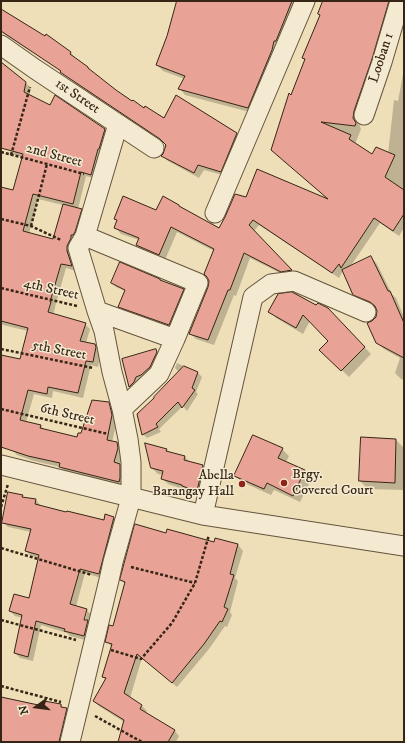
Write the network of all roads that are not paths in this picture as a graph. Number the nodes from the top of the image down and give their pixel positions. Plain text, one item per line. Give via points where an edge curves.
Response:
1 (305, 1) edge
2 (400, 1) edge
3 (1, 45) edge
4 (364, 115) dead end
5 (118, 124) junction
6 (154, 148) dead end
7 (215, 213) dead end
8 (81, 242) junction
9 (97, 310) junction
10 (366, 312) dead end
11 (175, 339) junction
12 (122, 409) junction
13 (1, 465) edge
14 (131, 498) junction
15 (209, 516) junction
16 (404, 546) edge
17 (70, 742) edge

1 - 7 street
2 - 4 street, Looban 1
3 - 5 street, 1st Street
5 - 6 street, 1st Street
5 - 8 street
8 - 9 street
8 - 11 street via 198,283
9 - 11 street
9 - 12 street
10 - 15 street via 294,281 271,284 253,297
11 - 12 street via 159,374
12 - 14 street via 132,462
13 - 14 street
14 - 15 street
14 - 17 street
15 - 16 street

